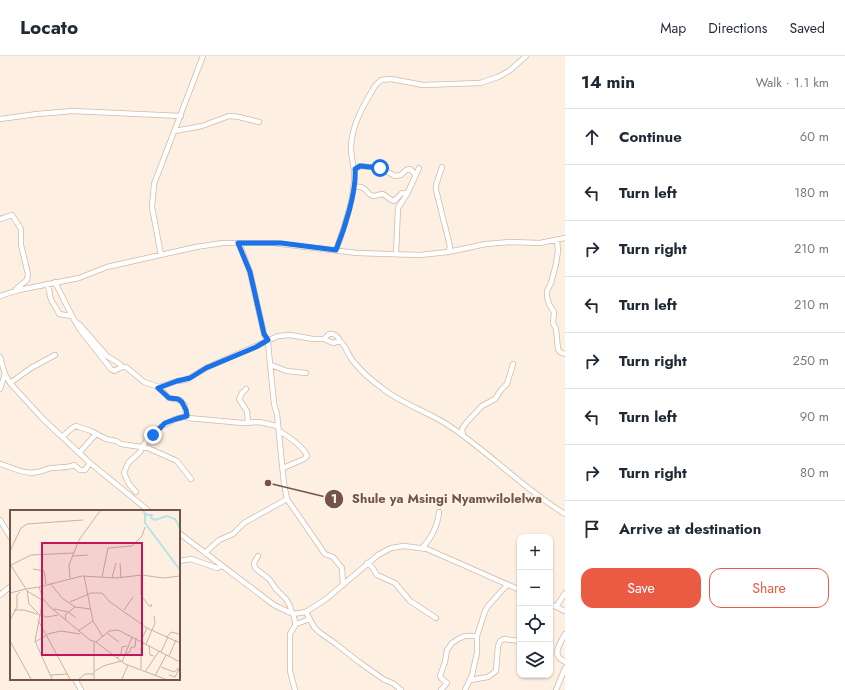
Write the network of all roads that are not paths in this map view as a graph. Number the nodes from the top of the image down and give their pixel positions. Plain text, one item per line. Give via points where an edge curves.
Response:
1 (203, 56) edge
2 (526, 56) edge
3 (180, 116) junction
4 (0, 119) edge
5 (258, 122) dead end
6 (175, 130) junction
7 (442, 167) dead end
8 (419, 168) dead end
9 (355, 169) junction
10 (415, 174) junction
11 (354, 187) junction
12 (408, 193) junction
13 (0, 219) edge
14 (565, 238) edge
15 (557, 240) junction
16 (238, 243) junction
17 (336, 250) junction
18 (448, 252) junction
19 (396, 254) junction
20 (161, 255) junction
21 (55, 282) junction
22 (46, 284) junction
23 (13, 291) junction
24 (0, 296) edge
25 (73, 318) junction
26 (324, 339) junction
27 (268, 340) junction
28 (340, 341) junction
29 (261, 344) junction
30 (269, 351) junction
31 (565, 354) edge
32 (55, 355) dead end
33 (0, 357) edge
34 (513, 364) dead end
35 (270, 365) junction
36 (122, 367) junction
37 (306, 373) dead end
38 (5, 374) junction
39 (2, 379) edge
40 (10, 383) junction
41 (158, 388) junction
42 (0, 389) edge
43 (246, 389) dead end
44 (187, 416) junction
45 (248, 422) junction
46 (277, 426) junction
47 (279, 432) junction
48 (96, 434) junction
49 (463, 435) junction
50 (62, 437) junction
51 (144, 447) junction
52 (79, 453) junction
53 (0, 464) edge
54 (90, 464) junction
55 (282, 468) junction
56 (191, 479) dead end
57 (136, 492) dead end
58 (287, 499) junction
59 (148, 510) edge
60 (439, 512) dead end
61 (565, 514) edge
62 (0, 520) edge
63 (180, 534) edge
64 (10, 536) edge
65 (422, 548) junction
66 (205, 553) junction
67 (258, 556) dead end
68 (180, 561) edge
69 (367, 563) junction
70 (222, 566) junction
71 (343, 585) junction
72 (507, 585) junction
73 (10, 587) edge
74 (517, 589) edge
75 (565, 593) edge
76 (0, 595) edge
77 (553, 606) edge
78 (556, 607) junction
79 (565, 611) edge
80 (306, 612) junction
81 (292, 613) junction
82 (436, 618) dead end
83 (310, 619) junction
84 (296, 624) junction
85 (565, 634) edge
86 (477, 636) junction
87 (517, 641) edge
88 (565, 662) edge
89 (565, 668) edge
90 (76, 680) edge
91 (470, 680) junction
92 (81, 690) edge
93 (295, 690) edge
94 (401, 690) edge
95 (441, 690) edge
96 (465, 690) edge
97 (556, 690) edge

1 - 3 street
2 - 9 street via 509,71 480,83 423,85 391,79 381,80 370,93 353,131 351,150
3 - 4 street via 73,111
3 - 6 street
5 - 6 street via 229,116 202,126
6 - 20 street via 157,174 152,195 153,217
7 - 18 street via 436,190 449,242
8 - 10 street
9 - 10 street via 360,166 376,167 395,176 410,169
9 - 11 street
10 - 12 street
11 - 12 street via 361,186 373,196 383,194 392,200 397,199 402,193
11 - 17 street via 344,230
12 - 19 street via 398,211
13 - 23 street via 12,215 21,229 21,245 28,274 26,280
14 - 15 street
15 - 18 street via 486,244
15 - 31 street via 556,264 547,297 554,312 553,323 558,349
16 - 17 street via 281,243
16 - 20 street via 200,246
16 - 27 street via 250,272 264,334
17 - 19 street
18 - 19 street via 426,255
20 - 21 street via 107,267 79,278
21 - 22 street
21 - 25 street
22 - 23 street
22 - 25 street via 59,314
23 - 24 street
25 - 36 street via 108,356
25 - 36 street via 111,369 114,371
26 - 27 street via 286,335
26 - 28 street via 333,343
26 - 28 street via 327,335 333,334
27 - 29 street
27 - 30 street
28 - 49 street via 352,361 382,389 444,421
29 - 30 street
29 - 41 street via 206,368 190,378
30 - 35 street
32 - 40 street via 30,368
33 - 38 street
34 - 49 street via 507,384 495,399 482,406 466,423 462,429
35 - 37 street via 287,371
35 - 46 street
36 - 41 street
38 - 39 street
38 - 40 street
39 - 42 street
40 - 50 street
41 - 44 street via 169,398 182,402
43 - 45 street via 239,399 247,411
44 - 45 street via 190,419 216,422
44 - 51 street via 165,423 149,438
45 - 46 street
46 - 47 street
47 - 55 street
47 - 55 street via 294,441 307,456 304,460
48 - 50 street via 76,426
48 - 51 street via 121,444
48 - 52 street
49 - 61 street via 516,480
50 - 52 street
51 - 56 street via 177,461
51 - 57 street via 131,458 124,471 129,484
52 - 54 street
53 - 54 street via 34,473 48,468 74,465 80,470 85,470
54 - 59 street
55 - 58 street
58 - 66 street via 244,523 236,532 219,540
58 - 71 street via 325,554 333,557 342,568
60 - 65 street via 437,523 427,544
62 - 64 street
63 - 66 street
65 - 69 street via 391,548
65 - 72 street
66 - 70 street
67 - 81 street via 254,562 255,568 286,599
68 - 70 street via 191,559 212,567
69 - 71 street
69 - 82 street via 377,575 395,583 410,601
70 - 81 street via 274,605
71 - 80 street
72 - 74 street
72 - 86 street via 488,606
73 - 76 street
75 - 78 street
77 - 78 street
78 - 79 street
80 - 81 street
80 - 83 street
81 - 84 street
83 - 84 street
83 - 94 street via 319,632
84 - 93 street via 290,634 290,671
85 - 88 street via 557,655
86 - 91 street via 477,653
86 - 95 street via 465,636 448,648 440,676 447,683
87 - 91 street via 500,641 496,671 488,677
89 - 97 street
90 - 92 street
91 - 96 street

